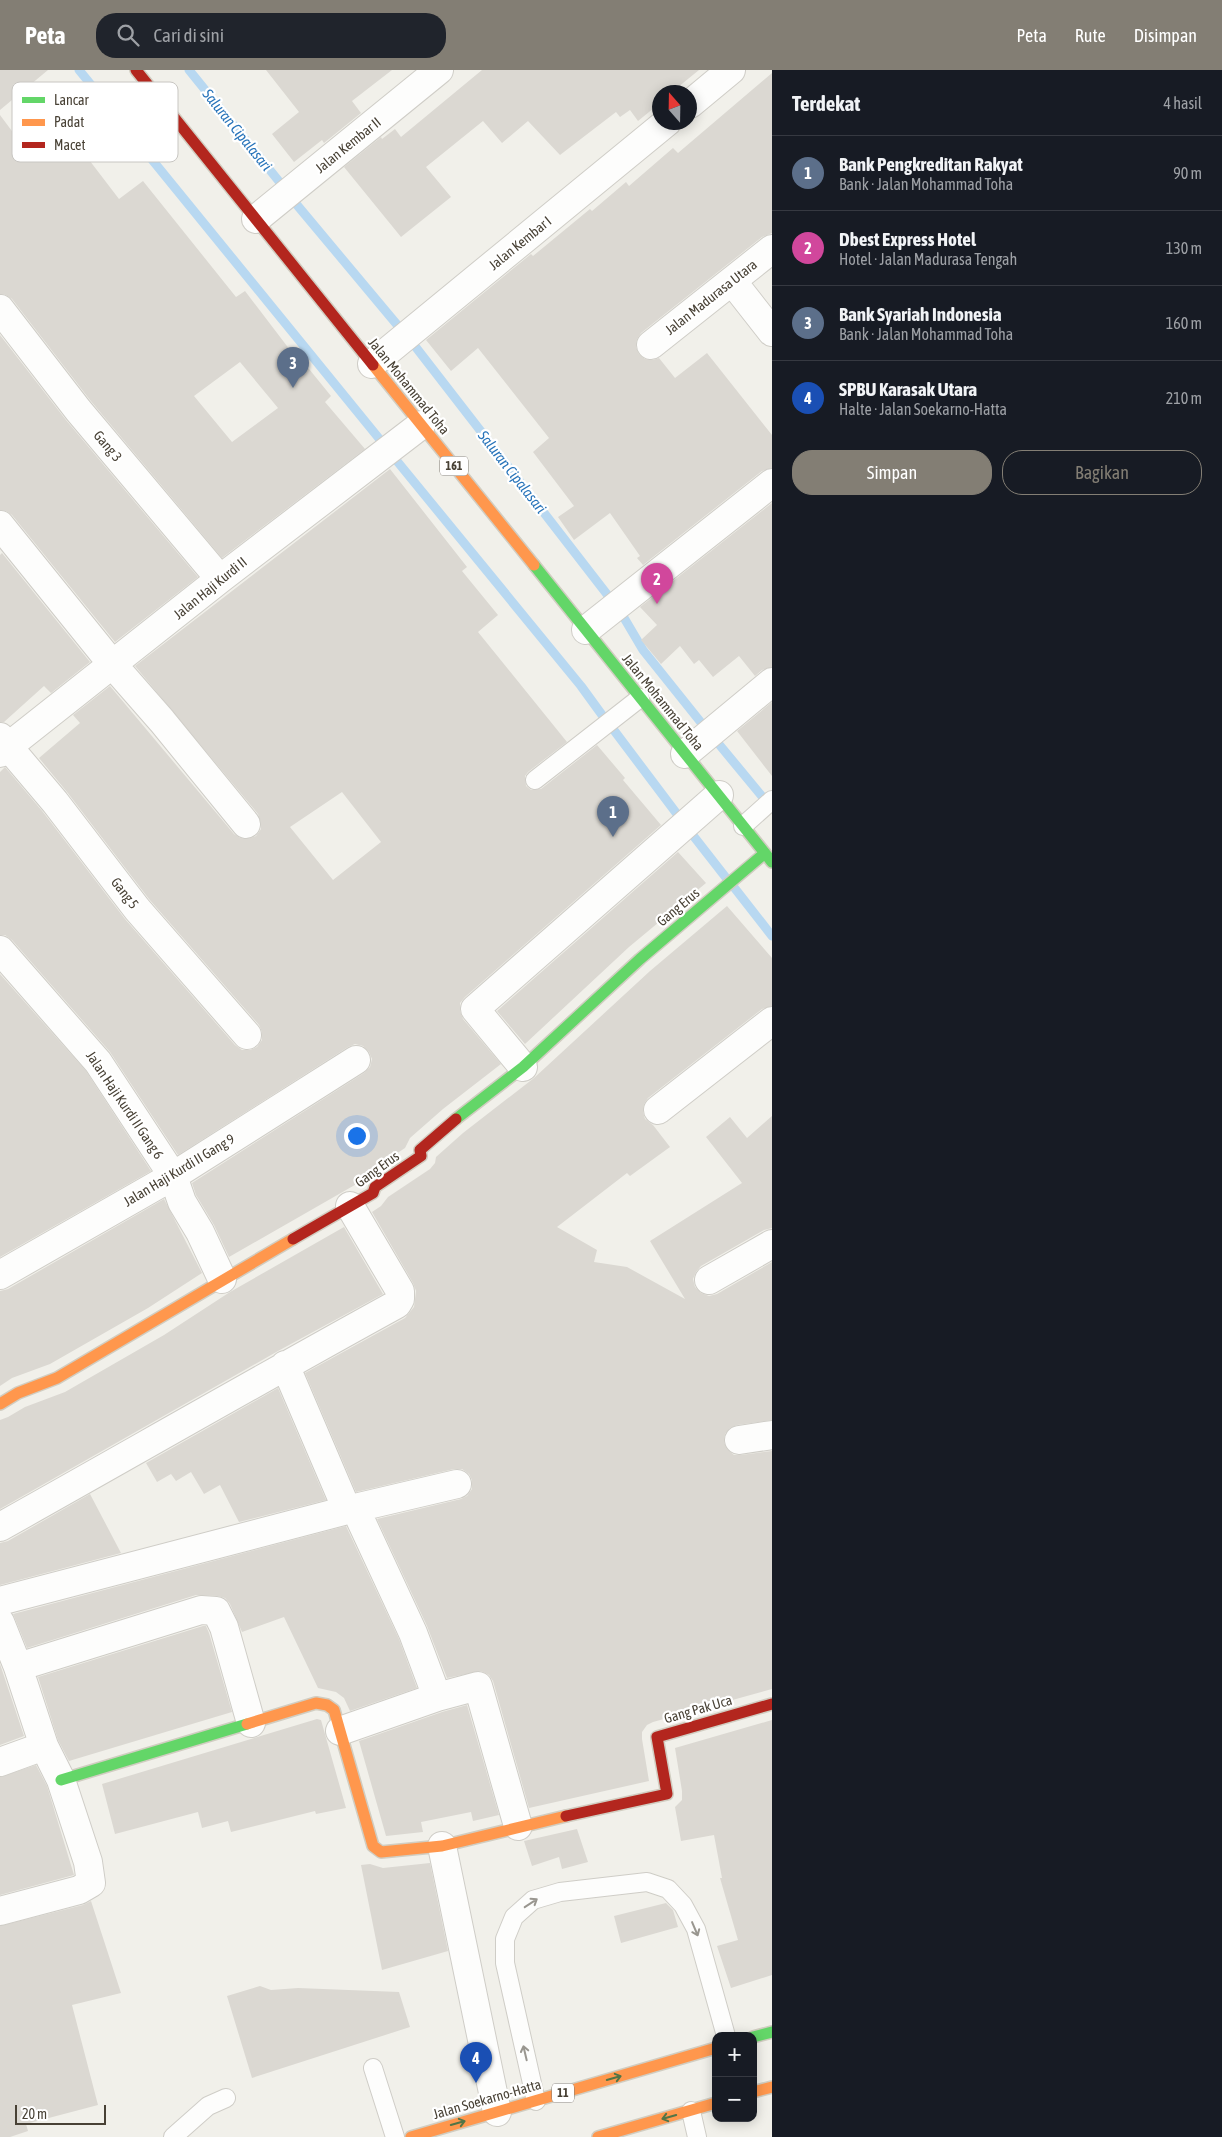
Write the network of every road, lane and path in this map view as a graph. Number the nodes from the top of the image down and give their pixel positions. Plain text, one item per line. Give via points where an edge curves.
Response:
1 (136, 70) edge
2 (439, 70) edge
3 (731, 70) edge
4 (146, 82) edge
5 (697, 98) edge
6 (178, 122) edge
7 (657, 130) edge
8 (256, 219) junction
9 (772, 249) edge
10 (732, 281) junction
11 (0, 309) edge
12 (772, 332) edge
13 (651, 345) dead end
14 (372, 364) junction
15 (422, 425) junction
16 (772, 482) edge
17 (0, 525) edge
18 (220, 578) junction
19 (586, 630) junction
20 (113, 665) junction
21 (772, 682) edge
22 (640, 698) junction
23 (3, 745) edge
24 (685, 754) junction
25 (535, 780) dead end
26 (719, 795) junction
27 (772, 800) edge
28 (246, 824) dead end
29 (743, 826) junction
30 (768, 857) edge
31 (0, 950) edge
32 (772, 1021) edge
33 (247, 1035) dead end
34 (356, 1060) dead end
35 (523, 1067) junction
36 (658, 1110) dead end
37 (173, 1176) junction
38 (350, 1206) junction
39 (772, 1244) edge
40 (0, 1275) edge
41 (222, 1279) junction
42 (709, 1280) dead end
43 (285, 1365) junction
44 (0, 1404) edge
45 (772, 1435) edge
46 (739, 1440) dead end
47 (457, 1484) dead end
48 (351, 1509) junction
49 (0, 1527) edge
50 (0, 1601) edge
51 (1, 1630) edge
52 (18, 1666) junction
53 (437, 1697) junction
54 (772, 1704) edge
55 (251, 1722) junction
56 (340, 1732) junction
57 (44, 1746) junction
58 (0, 1762) edge
59 (61, 1780) junction
60 (518, 1826) junction
61 (442, 1846) junction
62 (0, 1911) edge
63 (725, 2032) edge
64 (772, 2032) edge
65 (757, 2036) edge
66 (712, 2049) edge
67 (373, 2068) dead end
68 (772, 2087) edge
69 (757, 2091) edge
70 (226, 2098) dead end
71 (536, 2100) junction
72 (712, 2104) edge
73 (691, 2111) junction
74 (497, 2112) junction
75 (643, 2130) edge
76 (173, 2137) edge
77 (395, 2137) edge
78 (411, 2137) edge
79 (598, 2137) edge
80 (697, 2137) edge

1 - 4 main road, Jalan Mohammad Toha / 161
2 - 8 street, Jalan Kembar II
3 - 5 street
6 - 8 main road, Jalan Mohammad Toha / 161
7 - 14 street, Jalan Kembar I
8 - 14 main road, Jalan Mohammad Toha / 161
9 - 10 street, Jalan Madurasa Utara
10 - 12 street
10 - 13 street, Jalan Madurasa Utara
11 - 18 street, Gang 3 via 78,410
14 - 15 main road, Jalan Mohammad Toha / 161
15 - 18 street, Jalan Haji Kurdi II
15 - 19 main road, Jalan Mohammad Toha / 161
16 - 19 street
17 - 20 street
18 - 20 street, Jalan Haji Kurdi II
19 - 22 main road, Jalan Mohammad Toha / 161
20 - 23 street, Jalan Haji Kurdi II
20 - 28 street
21 - 24 street
22 - 24 main road, Jalan Mohammad Toha / 161
22 - 25 lane
23 - 33 street, Gang 5 via 55,802 137,909
24 - 26 main road, Jalan Mohammad Toha / 161
26 - 29 main road, Jalan Mohammad Toha / 161
26 - 35 street via 475,1009
27 - 29 lane
29 - 30 main road, Jalan Mohammad Toha / 161
30 - 35 main road, Gang Erus via 640,960
31 - 37 street, Jalan Haji Kurdi II Gang 6 via 98,1062
32 - 36 street
34 - 37 street, Jalan Haji Kurdi II Gang 9
35 - 38 main road, Gang Erus via 453,1121 420,1150 421,1156 375,1187 373,1193
37 - 40 street, Jalan Haji Kurdi II Gang 9
37 - 41 street, Jalan Haji Kurdi II Gang 6 via 182,1202
38 - 41 main road, Gang Erus
38 - 43 street via 400,1291 400,1299 397,1304
39 - 42 street
41 - 44 main road, Gang Erus via 57,1378
43 - 48 street
43 - 49 street
45 - 46 street
47 - 48 street
48 - 50 street
48 - 53 street via 413,1633
51 - 52 street
52 - 55 street via 202,1610 216,1611 224,1627
52 - 57 street
53 - 56 street
53 - 60 street via 479,1687
54 - 60 main road, Gang Pak Uca via 657,1737 667,1794
55 - 56 main road via 316,1703 334,1710
55 - 59 main road
56 - 61 main road via 373,1846 381,1852
57 - 58 street
57 - 59 street
59 - 62 street via 88,1862 91,1883 79,1890
60 - 61 main road
61 - 74 street
71 -> 63 lane via 505,1963 505,1939 514,1917 533,1900 560,1892 647,1882 668,1889 696,1929
64 - 65 main road
71 -> 66 main road, Jalan Soekarno-Hatta / 11
67 - 77 lane
68 - 69 main road
70 - 76 lane via 208,2106
71 - 74 main road, Jalan Soekarno-Hatta / 11
72 - 73 main road
73 -> 75 main road
73 - 80 lane
78 -> 74 main road, Jalan Soekarno-Hatta / 11
75 - 79 main road

